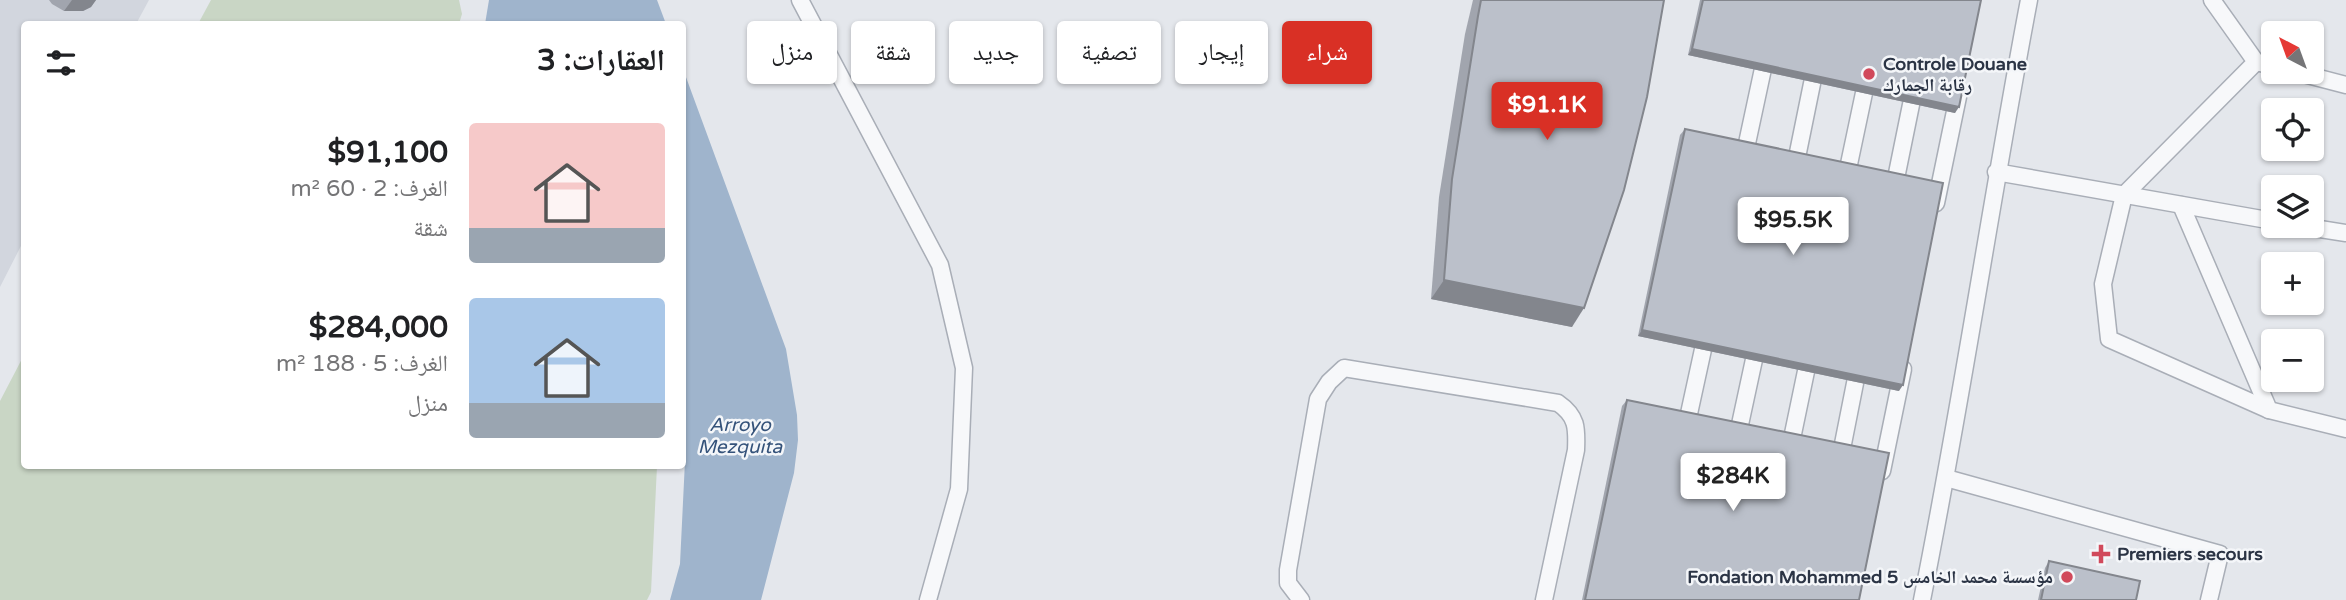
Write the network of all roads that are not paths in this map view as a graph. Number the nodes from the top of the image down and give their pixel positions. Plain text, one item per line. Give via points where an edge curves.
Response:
1 (800, 0) edge
2 (2029, 0) edge
3 (2212, 0) edge
4 (1772, 27) edge
5 (1821, 41) edge
6 (1872, 53) edge
7 (2256, 62) junction
8 (2261, 63) edge
9 (1919, 65) edge
10 (1962, 75) edge
11 (2324, 79) edge
12 (2346, 85) edge
13 (1996, 172) junction
14 (1740, 177) edge
15 (1790, 191) edge
16 (2124, 195) junction
17 (1842, 197) edge
18 (2181, 205) junction
19 (1891, 207) edge
20 (1934, 216) edge
21 (2261, 219) edge
22 (2324, 230) edge
23 (2346, 233) edge
24 (1710, 314) edge
25 (1761, 327) edge
26 (1815, 331) edge
27 (1863, 341) edge
28 (1907, 351) edge
29 (2269, 410) junction
30 (2346, 429) edge
31 (1681, 450) edge
32 (1732, 464) edge
33 (1786, 467) edge
34 (1836, 477) edge
35 (1946, 478) junction
36 (1880, 485) edge
37 (928, 600) edge
38 (1301, 600) edge
39 (1544, 600) edge
40 (1922, 600) edge
41 (2209, 600) edge

1 - 37 lane via 940,265 964,368 959,489
2 - 13 lane
3 - 7 lane
4 - 14 lane
5 - 15 lane
6 - 17 lane
7 - 8 lane
7 - 16 lane
9 - 19 lane
10 - 20 lane
11 - 12 lane
13 - 16 lane
13 - 35 lane
16 - 18 lane
16 - 29 lane via 2103,284 2109,338
18 - 21 lane
18 - 29 lane
22 - 23 lane
24 - 31 lane
25 - 32 lane
26 - 33 lane
27 - 34 lane
28 - 36 lane
29 - 30 lane
35 - 40 lane
35 - 41 lane via 2220,554
38 - 39 lane via 1289,583 1288,570 1318,398 1344,368 1558,403 1571,411 1577,426 1576,450

